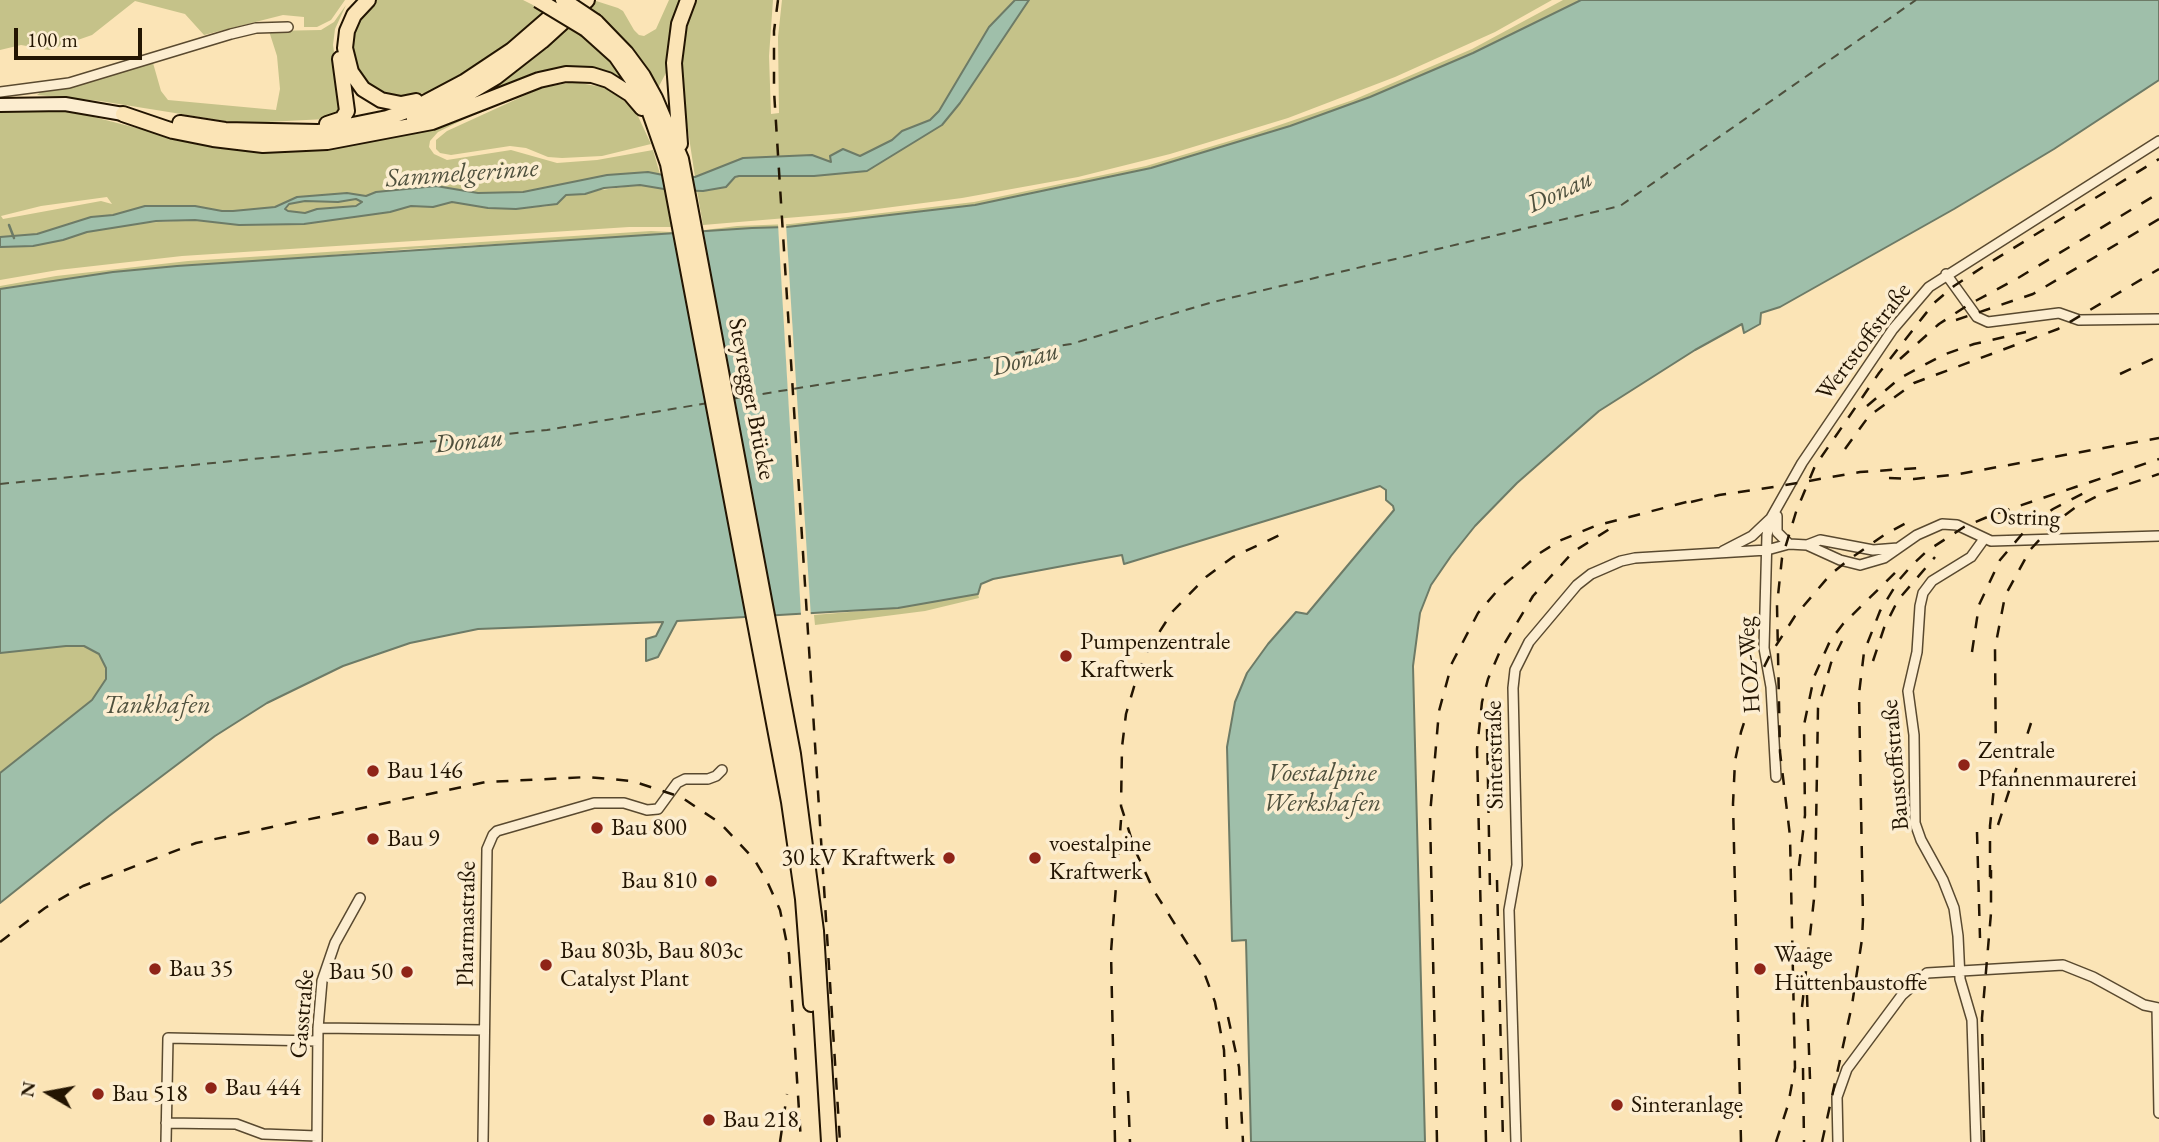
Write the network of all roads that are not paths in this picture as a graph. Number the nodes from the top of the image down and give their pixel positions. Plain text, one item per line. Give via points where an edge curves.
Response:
1 (357, 0) edge
2 (368, 0) edge
3 (538, 0) edge
4 (564, 0) edge
5 (569, 0) edge
6 (587, 0) edge
7 (688, 0) edge
8 (591, 25) junction
9 (288, 27) dead end
10 (33, 89) junction
11 (0, 92) edge
12 (444, 93) junction
13 (34, 103) junction
14 (0, 104) edge
15 (123, 114) junction
16 (665, 119) junction
17 (288, 131) junction
18 (387, 131) junction
19 (2159, 141) edge
20 (1946, 274) junction
21 (2159, 319) edge
22 (1779, 508) junction
23 (1771, 518) junction
24 (2159, 536) edge
25 (1984, 539) junction
26 (1788, 544) junction
27 (1807, 545) junction
28 (1898, 548) junction
29 (1767, 550) junction
30 (1715, 554) junction
31 (775, 692) junction
32 (722, 770) dead end
33 (1776, 777) dead end
34 (360, 898) dead end
35 (1960, 970) junction
36 (2158, 1008) edge
37 (318, 1028) junction
38 (484, 1030) junction
39 (318, 1041) junction
40 (2159, 1113) edge
41 (166, 1123) junction
42 (317, 1139) edge
43 (166, 1142) edge
44 (483, 1142) edge
45 (820, 1142) edge
46 (829, 1142) edge
47 (1516, 1142) edge
48 (1838, 1142) edge
49 (1976, 1142) edge

1 - 17 main road via 339,38 346,115 333,123
2 - 12 main road via 354,15 345,39 349,66 358,83 375,97 395,103
3 - 8 main road, bridge
4 - 8 main road, bridge
5 - 12 main road via 512,50
6 - 18 main road via 496,77
7 - 16 main road via 679,24
8 - 16 main road via 618,43 636,64
9 - 10 street via 243,31 105,74
10 - 11 street
10 - 13 street
12 - 17 main road via 373,122 318,132
13 - 14 main road
13 - 15 main road
15 - 17 main road via 225,130
15 - 18 main road via 191,135 263,145 327,142
16 - 18 main road via 616,84 592,75 566,74 432,122
16 - 31 main road, Steyregger Brücke via 668,164
16 - 31 main road, Steyregger Brücke via 681,159
19 - 20 street, Wertstoffstraße
20 - 21 street via 1977,317 1988,322 2059,313 2079,320
20 - 22 street, Wertstoffstraße via 1913,304 1873,357 1818,438
22 - 23 street, Wertstoffstraße
22 - 26 street via 1776,527
23 - 29 street
23 - 30 street, Wertstoffstraße via 1744,541
24 - 25 street, Ostring
25 - 28 street, Ostring via 1957,525 1942,524
25 - 35 street, Baustoffstraße via 1971,557 1932,581 1923,593 1908,691 1914,735 1915,822 1951,901
26 - 27 street, Ostring
26 - 29 street, Ostring
27 - 28 street, Ostring via 1826,540 1873,550
27 - 28 street, Ostring via 1860,565 1877,562
29 - 30 street, Sinterstraße
29 - 33 street, HOZ-Weg via 1765,648
30 - 47 street, Sinterstraße via 1635,558 1591,574 1566,596 1529,642 1515,670 1517,864 1510,910
31 - 45 main road via 803,899
31 - 46 main road via 813,898
32 - 38 street, Pharmastraße via 708,779 677,783 658,809 594,803 493,835 487,849
34 - 37 street, Gasstraße via 327,962
35 - 36 street via 2063,965 2093,976 2134,1001
35 - 48 street via 1927,973 1917,980 1847,1069 1838,1097
35 - 49 street, Baustoffstraße via 1972,1020
36 - 40 street
37 - 38 street
37 - 39 street, Gasstraße
38 - 44 street, Pharmastraße
39 - 41 street via 168,1038
39 - 42 street, Gasstraße
41 - 42 street via 236,1124 263,1135
41 - 43 street

